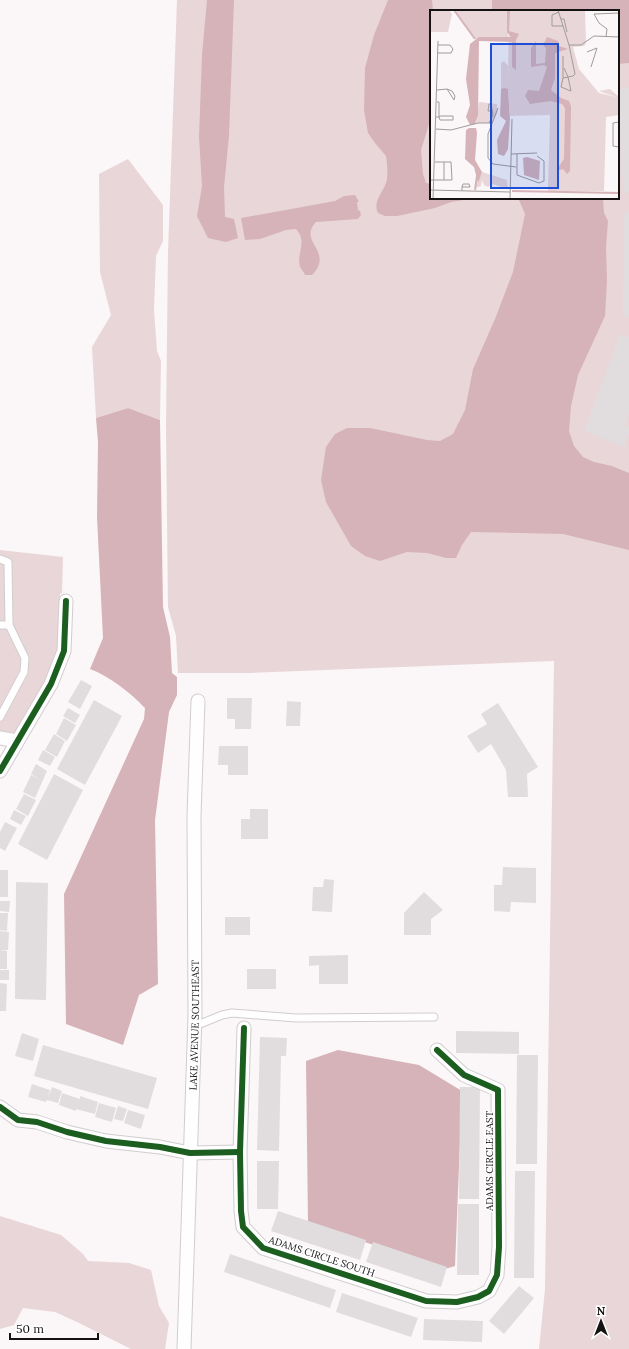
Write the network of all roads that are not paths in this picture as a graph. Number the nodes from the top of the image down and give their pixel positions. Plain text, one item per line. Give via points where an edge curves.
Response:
1 (0, 559) edge
2 (66, 601) dead end
3 (0, 625) edge
4 (9, 625) junction
5 (198, 701) dead end
6 (0, 716) edge
7 (0, 738) edge
8 (18, 741) junction
9 (0, 771) edge
10 (434, 1017) dead end
11 (195, 1026) junction
12 (244, 1028) dead end
13 (437, 1050) dead end
14 (0, 1107) edge
15 (240, 1152) junction
16 (190, 1153) junction
17 (478, 1296) joint
18 (184, 1349) edge

1 - 4 lane via 8,562
2 - 8 street via 64,651 51,684
3 - 4 lane
4 - 6 lane via 26,658 24,672
5 - 11 street, LAKE AVENUE SOUTHEAST via 194,816
7 - 8 street
8 - 9 street
10 - 11 lane via 296,1018 232,1014 222,1015
11 - 16 street, LAKE AVENUE SOUTHEAST
12 - 15 street, ADAMS CIRCLE SOUTH
13 - 17 street, ADAMS CIRCLE EAST via 464,1075 498,1090 499,1240 496,1275 489,1291
14 - 16 street via 18,1120 37,1122 67,1132 106,1141
15 - 16 street
15 - 17 street, ADAMS CIRCLE SOUTH via 243,1227 263,1248 426,1301 457,1302
16 - 18 street, LAKE AVENUE SOUTHEAST

